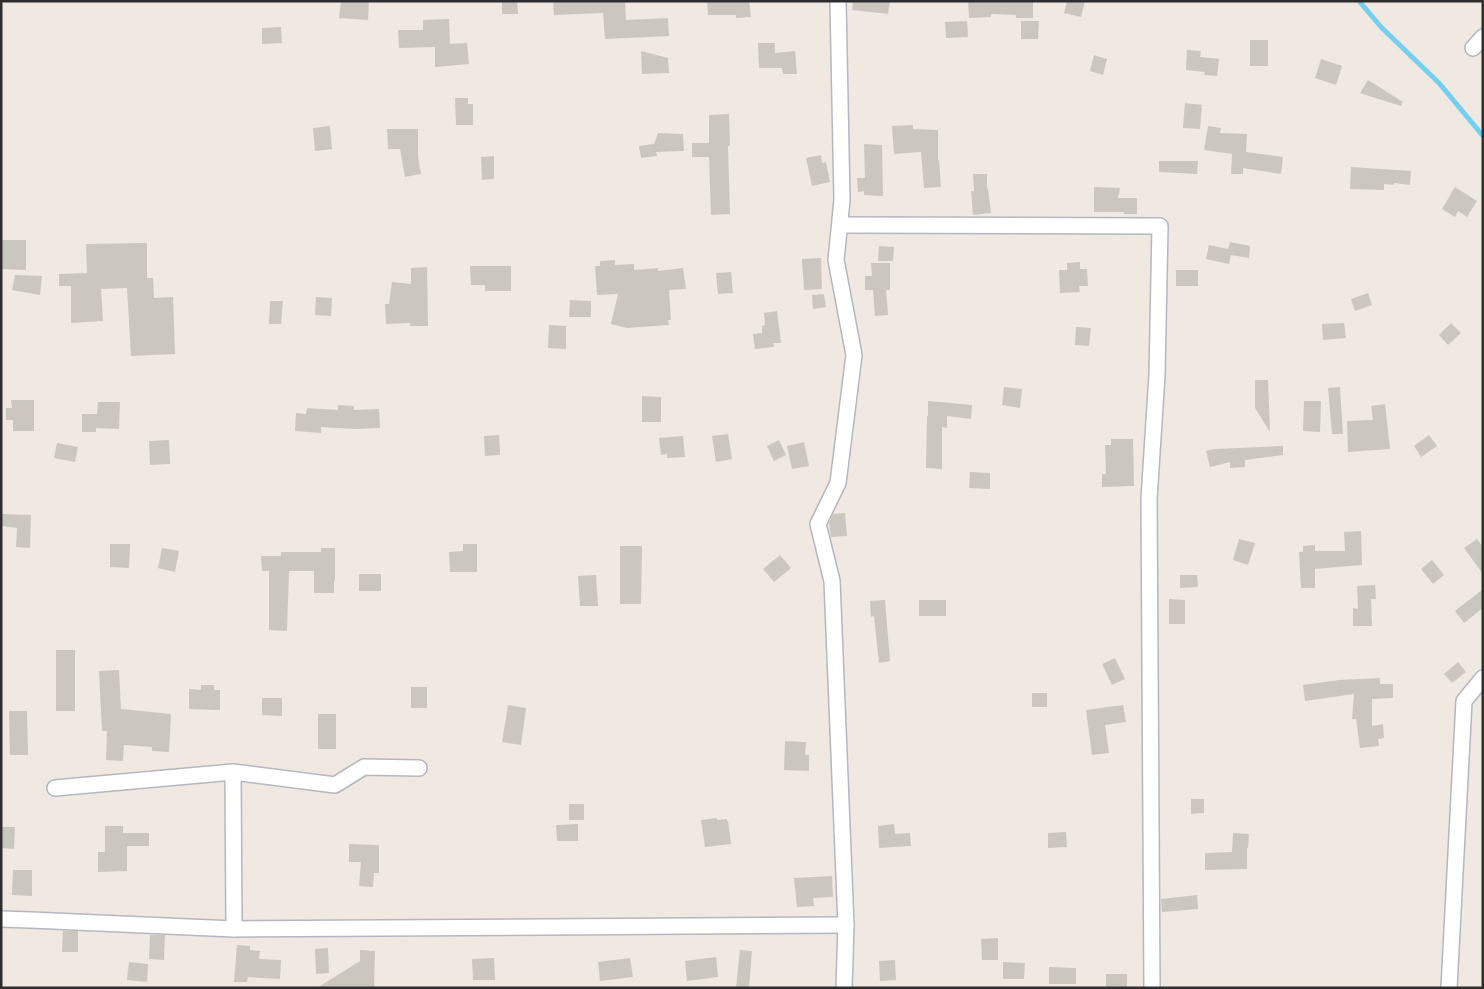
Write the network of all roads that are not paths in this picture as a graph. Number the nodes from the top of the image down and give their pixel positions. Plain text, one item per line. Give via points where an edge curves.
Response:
1 (838, 1) edge
2 (840, 225) junction
3 (1483, 678) edge
4 (419, 768) dead end
5 (233, 772) junction
6 (55, 788) dead end
7 (1, 920) edge
8 (846, 925) junction
9 (234, 930) junction
10 (844, 988) edge
11 (1152, 988) edge
12 (1449, 988) edge

1 - 2 street
2 - 8 street via 836,260 854,355 838,483 818,524 832,581
2 - 11 street via 1160,226 1149,499
3 - 12 street via 1464,702
4 - 5 street via 364,767 335,785
5 - 6 street
5 - 9 street
7 - 9 street
8 - 9 street
8 - 10 street

